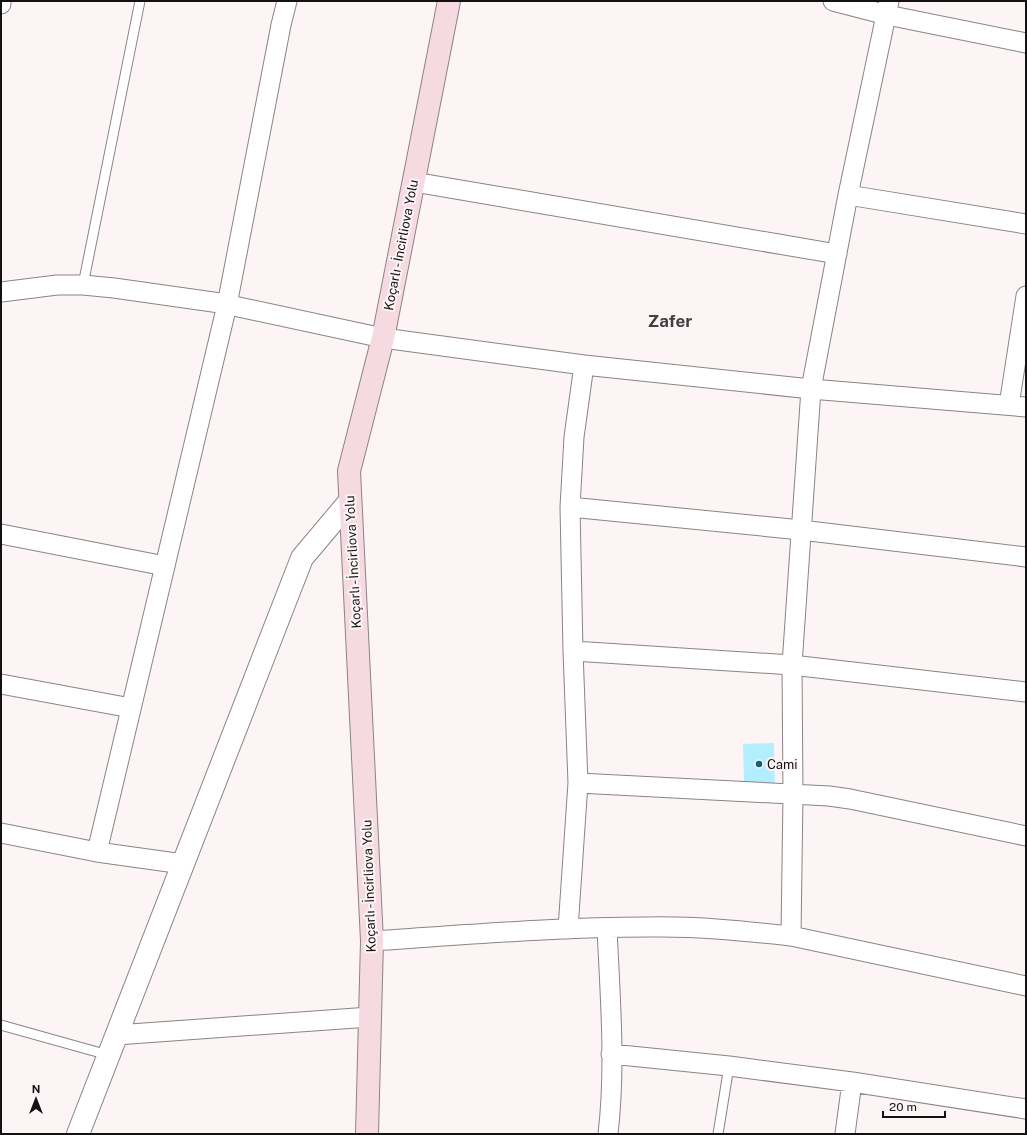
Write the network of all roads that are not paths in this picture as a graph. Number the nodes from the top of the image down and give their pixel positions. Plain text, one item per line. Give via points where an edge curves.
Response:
1 (140, 1) edge
2 (287, 1) edge
3 (449, 1) edge
4 (833, 1) edge
5 (888, 8) edge
6 (1026, 43) edge
7 (414, 182) junction
8 (848, 195) junction
9 (1026, 224) edge
10 (836, 254) junction
11 (83, 285) junction
12 (1, 292) edge
13 (1026, 296) edge
14 (227, 304) junction
15 (383, 338) junction
16 (584, 365) junction
17 (811, 389) junction
18 (1017, 406) edge
19 (350, 502) junction
20 (570, 507) junction
21 (801, 530) junction
22 (1, 534) edge
23 (1026, 557) edge
24 (165, 566) junction
25 (573, 651) junction
26 (792, 666) junction
27 (1, 684) edge
28 (1026, 692) edge
29 (131, 708) junction
30 (578, 783) junction
31 (792, 794) junction
32 (1, 832) edge
33 (1026, 836) edge
34 (97, 852) junction
35 (183, 864) junction
36 (608, 928) junction
37 (568, 929) junction
38 (791, 936) junction
39 (372, 942) junction
40 (1026, 986) edge
41 (370, 1017) junction
42 (1, 1025) edge
43 (116, 1035) junction
44 (611, 1054) junction
45 (108, 1055) junction
46 (729, 1066) junction
47 (852, 1082) junction
48 (1026, 1109) edge
49 (81, 1132) edge
50 (367, 1134) edge
51 (608, 1134) edge
52 (718, 1134) edge
53 (844, 1134) edge

1 - 11 lane
2 - 14 street
3 - 7 main road, Koçarlı - İncirliova Yolu
4 - 5 street
5 - 6 street
5 - 8 street
7 - 10 street
7 - 15 main road, Koçarlı - İncirliova Yolu
8 - 9 street
8 - 10 street
10 - 17 street
11 - 12 street via 57,285
11 - 14 street
13 - 18 street
14 - 15 street
14 - 24 street
15 - 16 street
15 - 19 main road, Koçarlı - İncirliova Yolu via 349,471
16 - 17 street
16 - 20 street via 574,437
17 - 18 street
17 - 21 street
19 - 35 street via 302,558
19 - 39 main road, Koçarlı - İncirliova Yolu
20 - 21 street
20 - 25 street
21 - 23 street
21 - 26 street
22 - 24 street
24 - 29 street
25 - 26 street
25 - 30 street
26 - 28 street
26 - 31 street
27 - 29 street
29 - 34 street
30 - 31 street
30 - 37 street
31 - 33 street via 850,799
31 - 38 street
32 - 34 street
34 - 35 street
35 - 43 street
36 - 37 street
36 - 38 street via 703,929
36 - 44 street
37 - 39 street
38 - 40 street
39 - 41 main road, Koçarlı - İncirliova Yolu
41 - 43 street
41 - 50 main road, Koçarlı - İncirliova Yolu
42 - 45 lane
43 - 45 street
44 - 46 street
44 - 51 street
45 - 49 street
46 - 47 street
46 - 52 lane
47 - 48 street
47 - 53 street

